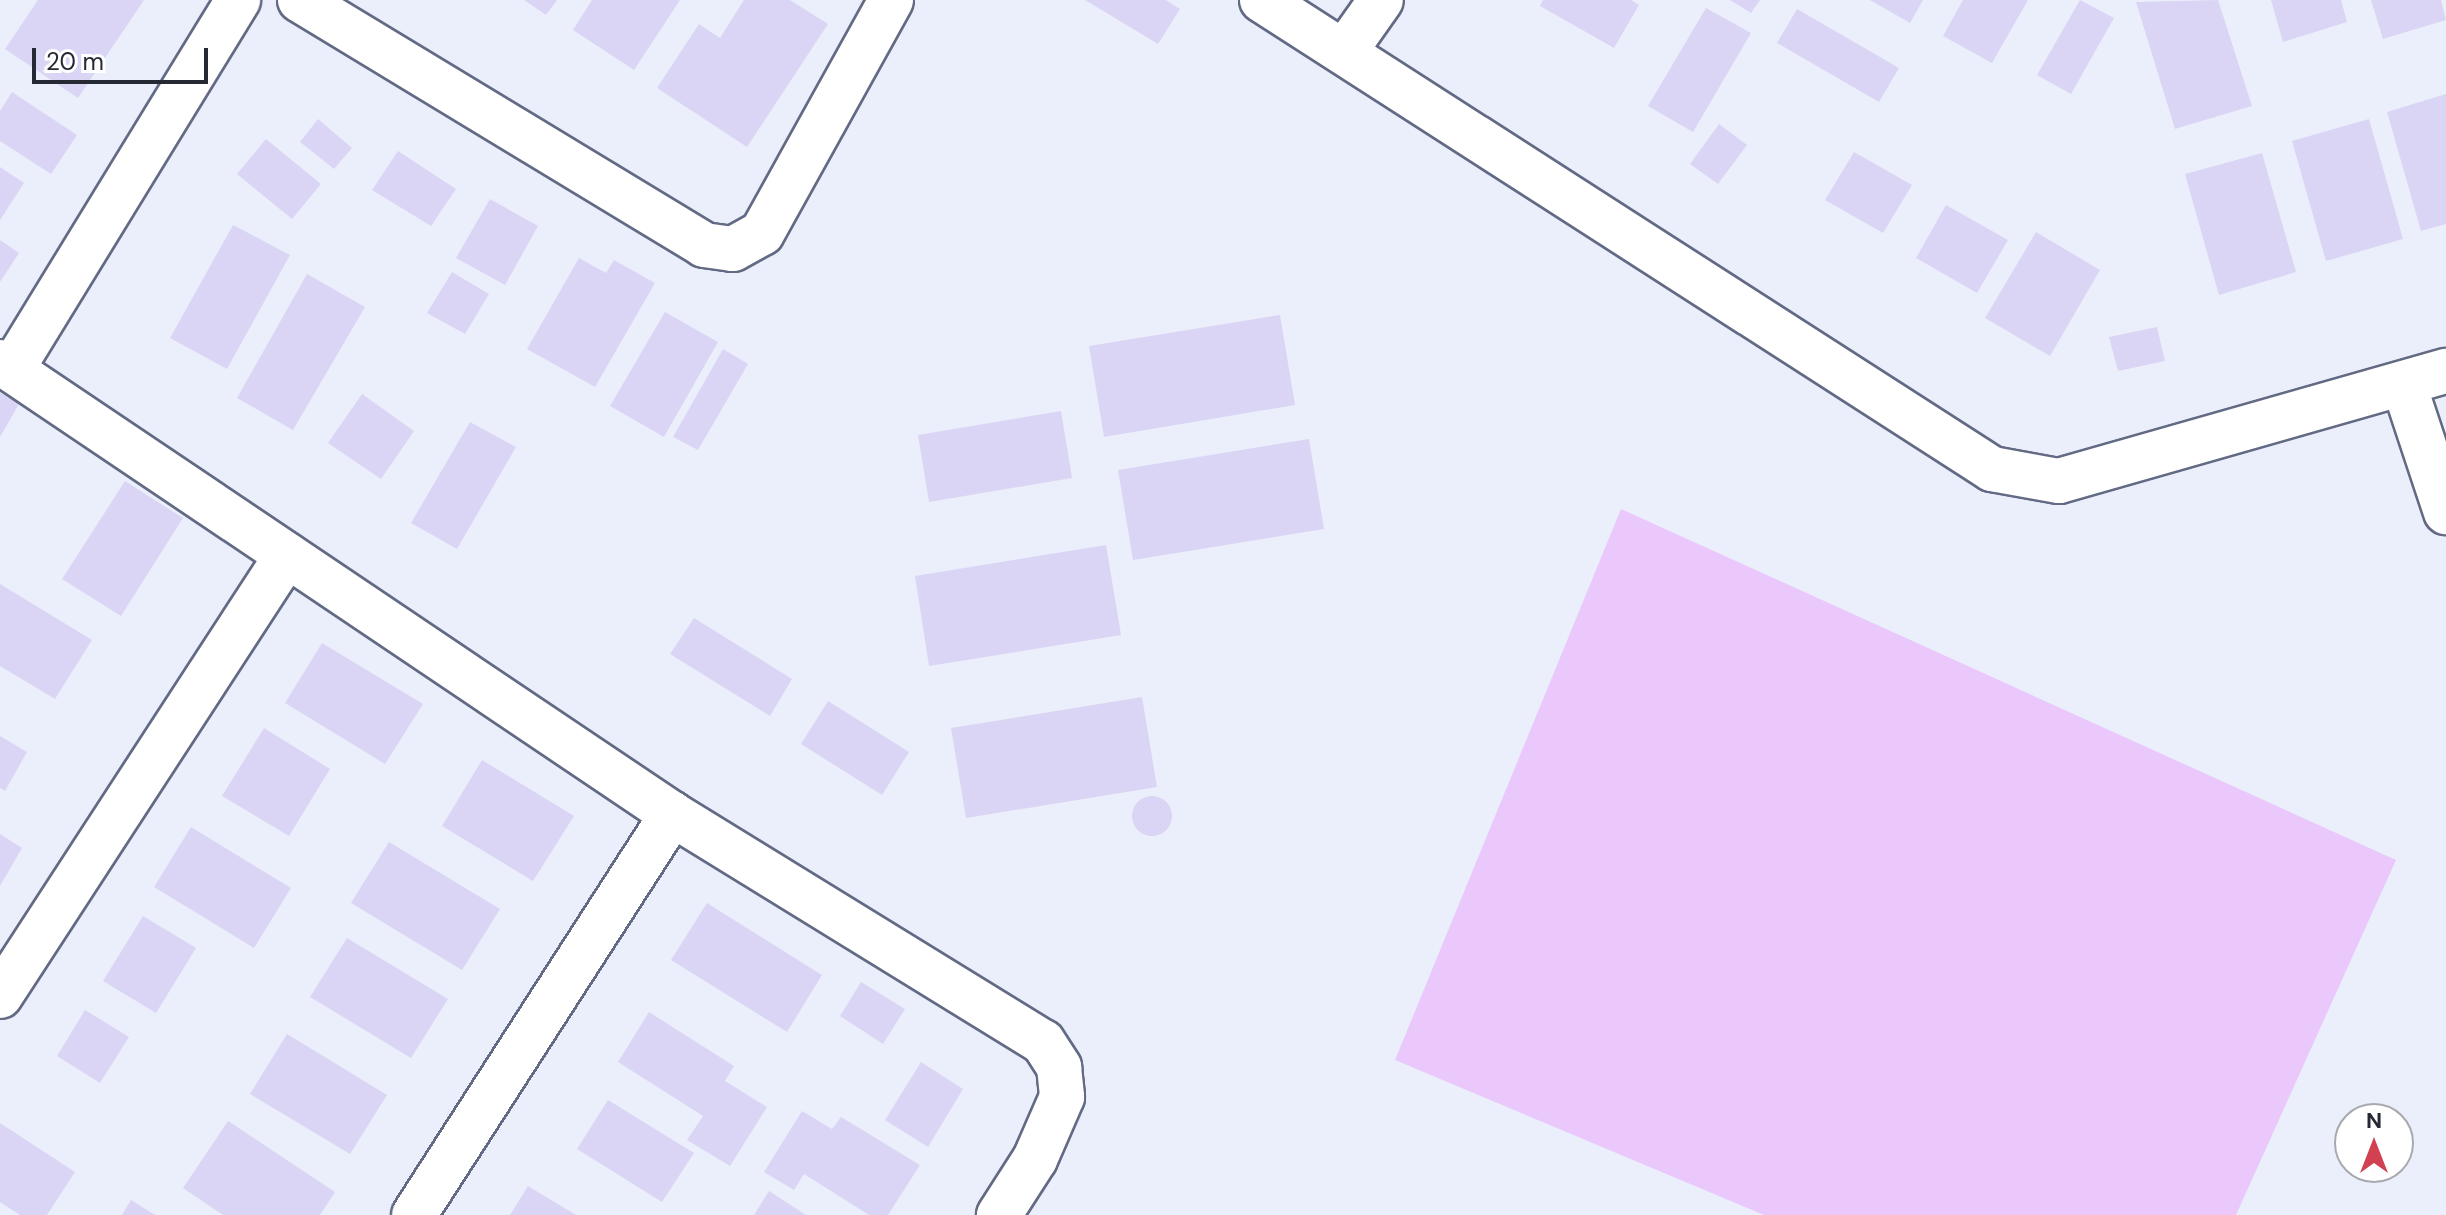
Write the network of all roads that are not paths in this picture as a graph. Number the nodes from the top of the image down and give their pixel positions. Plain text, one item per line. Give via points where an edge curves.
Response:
1 (238, 0) edge
2 (300, 0) edge
3 (891, 0) edge
4 (1262, 0) edge
5 (1381, 0) edge
6 (1345, 51) junction
7 (6, 366) edge
8 (2446, 371) edge
9 (2404, 385) junction
10 (2446, 512) edge
11 (287, 555) junction
12 (672, 814) junction
13 (0, 996) edge
14 (414, 1215) edge
15 (999, 1215) edge

1 - 7 street
2 - 3 street via 704,245 733,249 762,233
4 - 6 street
5 - 6 street
6 - 9 street via 1992,469 2059,481
7 - 11 street
8 - 9 street
9 - 10 street
11 - 12 street
11 - 13 street
12 - 14 street
12 - 15 street via 1043,1042 1059,1067 1062,1097 1035,1159

